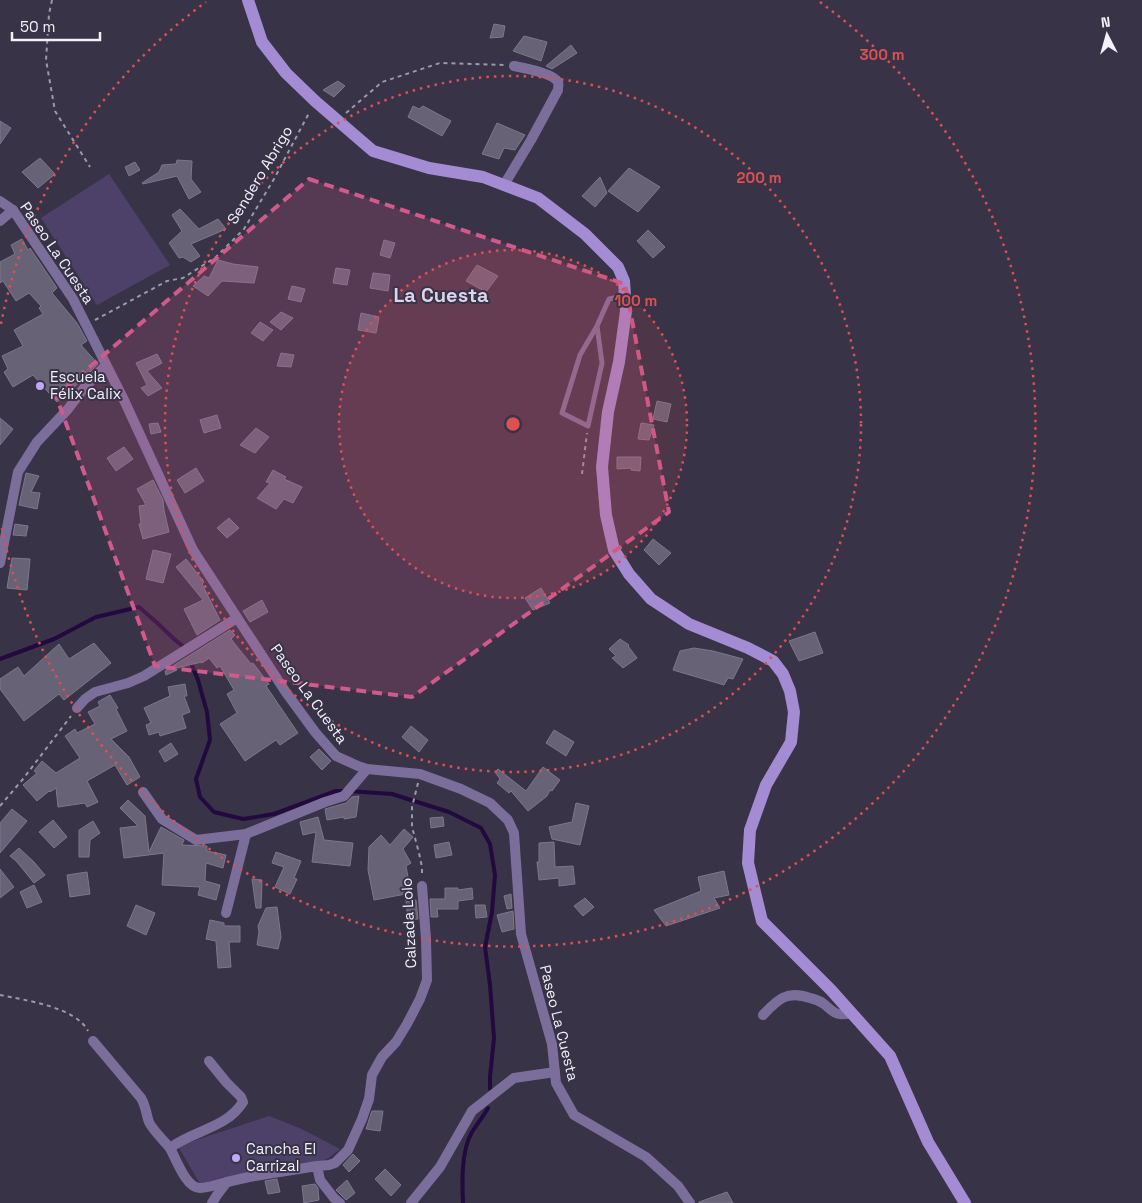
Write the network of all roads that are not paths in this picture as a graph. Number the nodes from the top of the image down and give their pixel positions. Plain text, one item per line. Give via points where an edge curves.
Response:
1 (248, 0) edge
2 (514, 66) road end
3 (504, 185) junction
4 (0, 201) edge
5 (13, 210) junction
6 (0, 221) edge
7 (626, 296) junction
8 (596, 326) junction
9 (106, 364) junction
10 (0, 563) edge
11 (237, 618) junction
12 (77, 708) road end
13 (367, 769) junction
14 (143, 792) dead end
15 (246, 834) junction
16 (422, 886) road end
17 (226, 913) dead end
18 (852, 1013) junction
19 (763, 1015) dead end
20 (93, 1041) road end
21 (208, 1061) dead end
22 (555, 1072) junction
23 (170, 1148) junction
24 (317, 1166) junction
25 (228, 1182) junction
26 (212, 1203) edge
27 (340, 1203) edge
28 (411, 1203) edge
29 (690, 1203) edge
30 (965, 1203) edge

1 - 3 street via 262,42 286,73 373,151 428,168 483,177
2 - 3 street via 544,73 556,80 558,90
3 - 7 street via 538,198 584,234 618,267
4 - 5 street, Paseo La Cuesta
5 - 6 street
5 - 9 street, Paseo La Cuesta via 73,299
7 - 8 lane via 609,299
7 - 18 street via 602,467 606,515 614,550 650,599 689,624 773,661 783,674 794,712 791,742 766,785 750,830 748,863 762,921
8 - 8 lane via 580,355 562,413 588,426 602,363
9 - 10 street via 38,442 18,472
9 - 11 street, Paseo La Cuesta via 193,550
11 - 12 street via 144,676 96,692
11 - 13 street, Paseo La Cuesta via 320,738 336,756
13 - 15 street via 344,796
13 - 22 street, Paseo La Cuesta via 420,774 490,803 508,820 514,833 521,934 552,1044
14 - 15 street via 162,819 196,840
15 - 17 street
16 - 24 street, Calzada Lolo via 427,980 420,999 396,1042 372,1075 369,1099 348,1150 335,1163
18 - 19 street via 841,1015 800,994 785,996
18 - 30 street via 890,1056 928,1142
20 - 23 street, Calzada Lolo via 141,1098 148,1121
21 - 23 street via 243,1102 227,1119
22 - 28 street via 514,1078 472,1111 440,1167
22 - 29 street, Paseo La Cuesta via 556,1083 574,1115 646,1157 678,1186
23 - 25 street, Calzada Lolo via 190,1185 199,1189
24 - 25 street, Calzada Lolo
24 - 27 street via 320,1180
25 - 26 street

